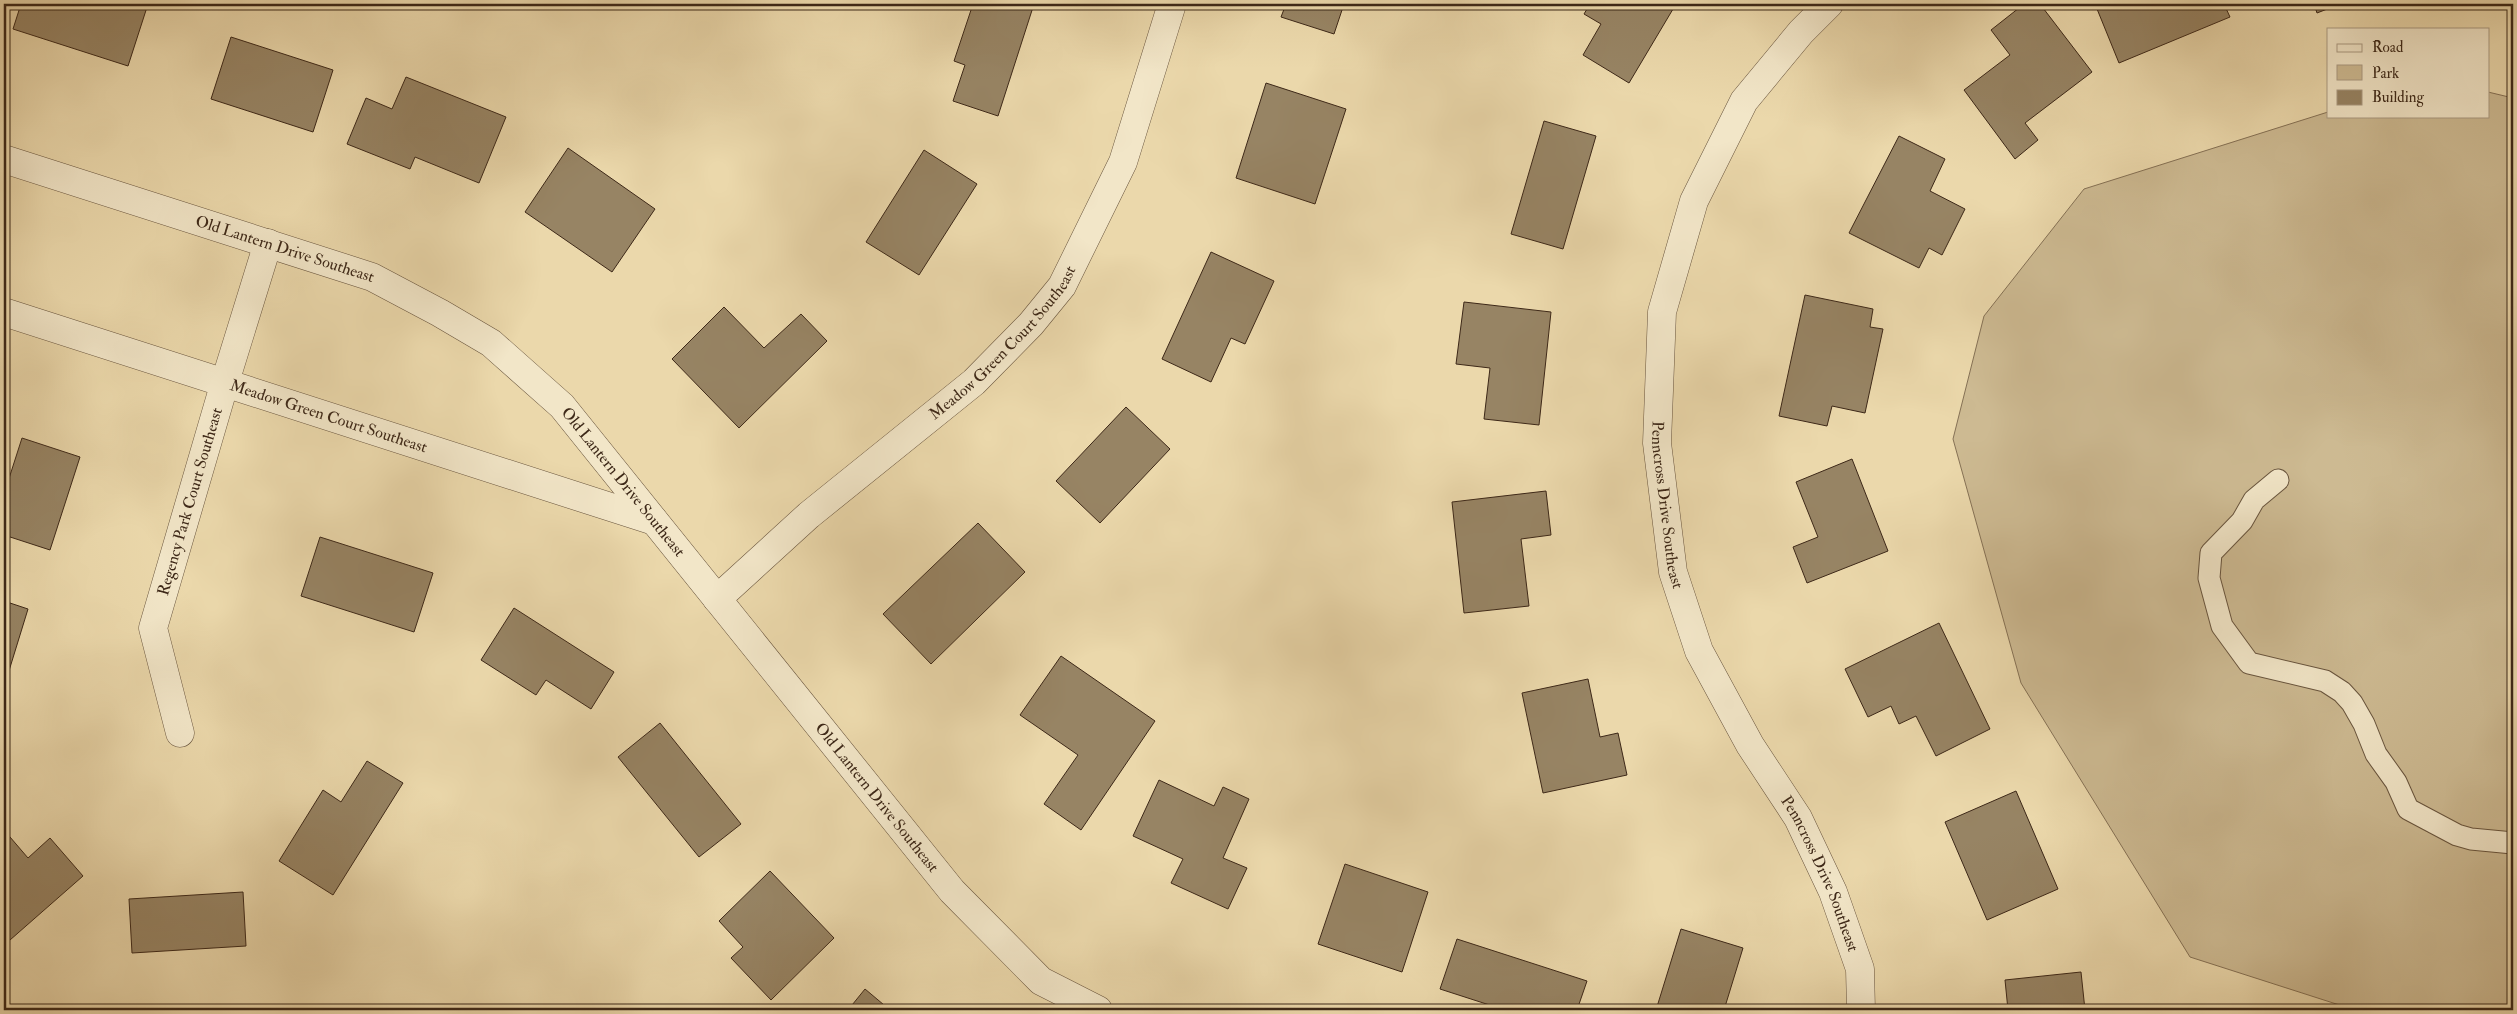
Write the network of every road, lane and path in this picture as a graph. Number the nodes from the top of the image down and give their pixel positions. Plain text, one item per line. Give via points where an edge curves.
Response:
1 (1172, 4) edge
2 (1829, 4) edge
3 (4, 158) edge
4 (268, 244) junction
5 (4, 312) edge
6 (225, 382) junction
7 (2278, 480) dead end
8 (654, 521) junction
9 (717, 599) junction
10 (180, 733) dead end
11 (2513, 843) edge
12 (1098, 1010) edge
13 (1861, 1010) edge

1 - 9 street, Meadow Green Court Southeast via 1123,162 1062,286 1032,324 974,382 809,515
2 - 13 street, Penncross Drive Southeast via 1801,32 1744,101 1694,201 1662,312 1657,443 1673,572 1699,651 1750,745 1798,818 1833,892 1860,969
3 - 4 street, Old Lantern Drive Southeast
4 - 6 street, Regency Park Court Southeast
4 - 8 street, Old Lantern Drive Southeast via 372,277 490,343 562,406
5 - 6 street, Meadow Green Court Southeast
6 - 8 street, Meadow Green Court Southeast
6 - 10 street, Regency Park Court Southeast via 153,628
7 - 11 lane via 2254,500 2242,521 2211,553 2209,578 2222,626 2249,663 2326,681 2342,692 2357,712 2376,754 2396,782 2408,809 2457,835
8 - 9 street, Old Lantern Drive Southeast
9 - 12 street, Old Lantern Drive Southeast via 952,892 1041,981

